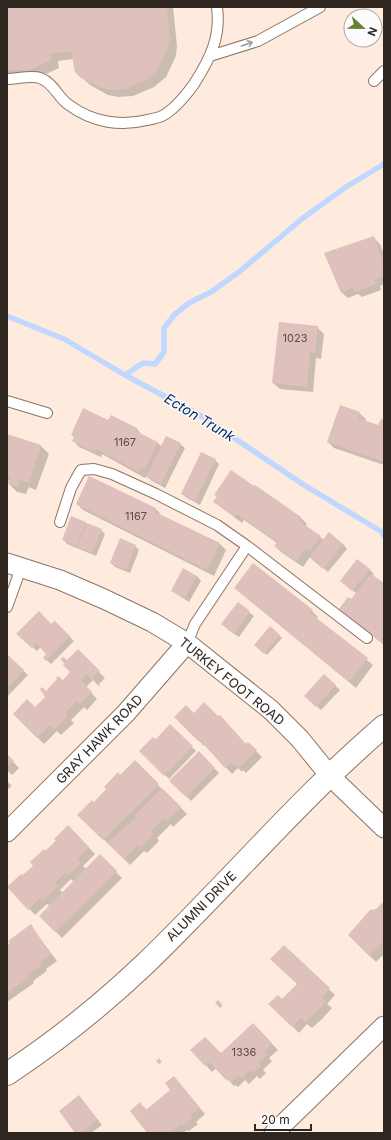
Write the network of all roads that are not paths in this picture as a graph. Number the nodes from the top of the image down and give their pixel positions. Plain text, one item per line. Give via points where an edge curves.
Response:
1 (217, 7) edge
2 (320, 7) edge
3 (210, 56) junction
4 (384, 71) edge
5 (7, 79) edge
6 (374, 81) dead end
7 (7, 401) edge
8 (47, 413) dead end
9 (60, 522) dead end
10 (247, 546) junction
11 (14, 565) edge
12 (7, 607) edge
13 (367, 638) dead end
14 (187, 642) junction
15 (384, 726) edge
16 (330, 776) junction
17 (384, 828) edge
18 (7, 832) edge
19 (384, 1026) edge
20 (7, 1074) edge
21 (274, 1133) edge

1 - 3 lane via 218,30
3 -> 2 lane via 258,41
3 - 5 lane via 192,86 176,105 162,116 135,123 108,122 88,116 67,105 50,83 39,78
4 - 6 lane
7 - 8 lane
9 - 10 lane via 71,488 81,470 94,469 112,474 156,494 217,525
10 - 13 lane
10 - 14 lane via 195,624
11 - 12 lane
11 - 14 street, TURKEY FOOT ROAD via 60,580 104,599
14 - 16 street, TURKEY FOOT ROAD via 271,710 300,739
14 - 18 street, GRAY HAWK ROAD via 126,713
15 - 16 main road, ALUMNI DRIVE
16 - 17 street, TURKEY FOOT ROAD
16 - 20 main road, ALUMNI DRIVE via 146,963 69,1030
19 - 21 street

